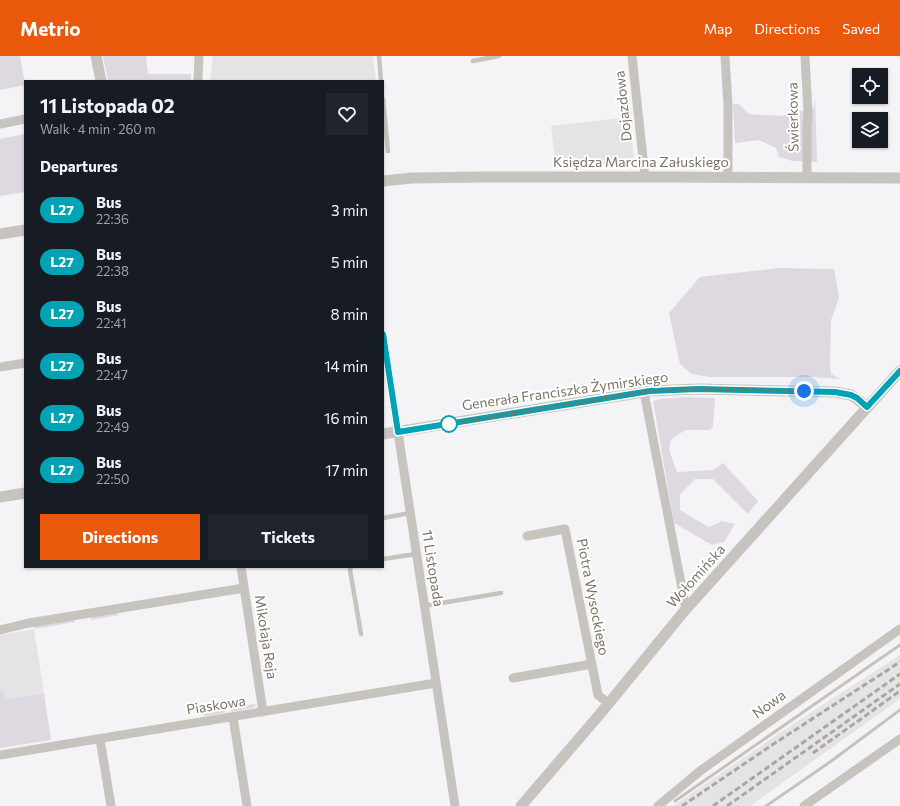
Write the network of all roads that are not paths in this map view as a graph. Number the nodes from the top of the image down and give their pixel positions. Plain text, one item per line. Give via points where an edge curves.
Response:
1 (96, 56) edge
2 (199, 56) edge
3 (379, 56) edge
4 (499, 56) edge
5 (632, 56) edge
6 (725, 56) edge
7 (806, 56) edge
8 (473, 61) dead end
9 (100, 80) edge
10 (198, 80) edge
11 (381, 80) edge
12 (384, 110) edge
13 (24, 119) edge
14 (0, 124) edge
15 (388, 151) dead end
16 (645, 176) junction
17 (728, 177) junction
18 (807, 178) junction
19 (900, 178) edge
20 (384, 181) edge
21 (24, 230) edge
22 (0, 234) edge
23 (384, 341) edge
24 (24, 363) edge
25 (0, 368) edge
26 (900, 371) edge
27 (644, 392) junction
28 (867, 407) junction
29 (398, 432) junction
30 (384, 434) edge
31 (24, 493) edge
32 (0, 497) edge
33 (410, 513) junction
34 (384, 518) edge
35 (527, 536) dead end
36 (416, 554) junction
37 (384, 559) edge
38 (241, 568) edge
39 (351, 568) edge
40 (244, 588) junction
41 (501, 593) dead end
42 (424, 606) junction
43 (686, 609) junction
44 (900, 629) edge
45 (0, 630) edge
46 (361, 634) dead end
47 (592, 664) junction
48 (512, 678) dead end
49 (436, 683) junction
50 (608, 703) junction
51 (263, 712) junction
52 (233, 716) junction
53 (900, 738) edge
54 (100, 739) junction
55 (0, 755) edge
56 (111, 806) edge
57 (247, 806) edge
58 (455, 806) edge
59 (521, 806) edge
60 (658, 806) edge
61 (804, 806) edge

1 - 9 street
2 - 10 street
3 - 11 lane
4 - 8 lane
5 - 16 street, Dojazdowa
6 - 17 street
7 - 18 street, Świerkowa
12 - 15 lane
13 - 14 street
16 - 17 street, Księdza Marcina Załuskiego
16 - 20 street, Księdza Marcina Załuskiego via 412,178
17 - 18 street, Księdza Marcina Załuskiego
18 - 19 street, Księdza Marcina Załuskiego
21 - 22 street
23 - 29 street, 11 Listopada
24 - 25 street
26 - 28 street, Wołomińska
27 - 28 street, Generała Franciszka Żymirskiego via 698,389 835,392 851,395
27 - 29 street, Generała Franciszka Żymirskiego
27 - 43 street
28 - 43 street, Wołomińska
29 - 30 street, Generała Franciszka Żymirskiego
29 - 33 street, 11 Listopada
31 - 32 street
33 - 34 lane
33 - 36 street, 11 Listopada
35 - 47 street, Piotra Wysockiego via 565,529
36 - 37 lane
36 - 42 street, 11 Listopada
38 - 40 street, Mikołaja Reja
39 - 46 lane
40 - 45 street
40 - 51 street, Mikołaja Reja
41 - 42 lane
42 - 49 street, 11 Listopada
43 - 50 street, Wołomińska
44 - 60 street, Nowa via 700,771
47 - 48 street
47 - 50 street, Piotra Wysockiego via 598,695
49 - 51 street, Piaskowa
49 - 58 street, 11 Listopada
50 - 59 street, Wołomińska
51 - 52 street, Piaskowa
52 - 54 street, Piaskowa
52 - 57 street
53 - 61 street
54 - 55 street, Piaskowa
54 - 56 street

